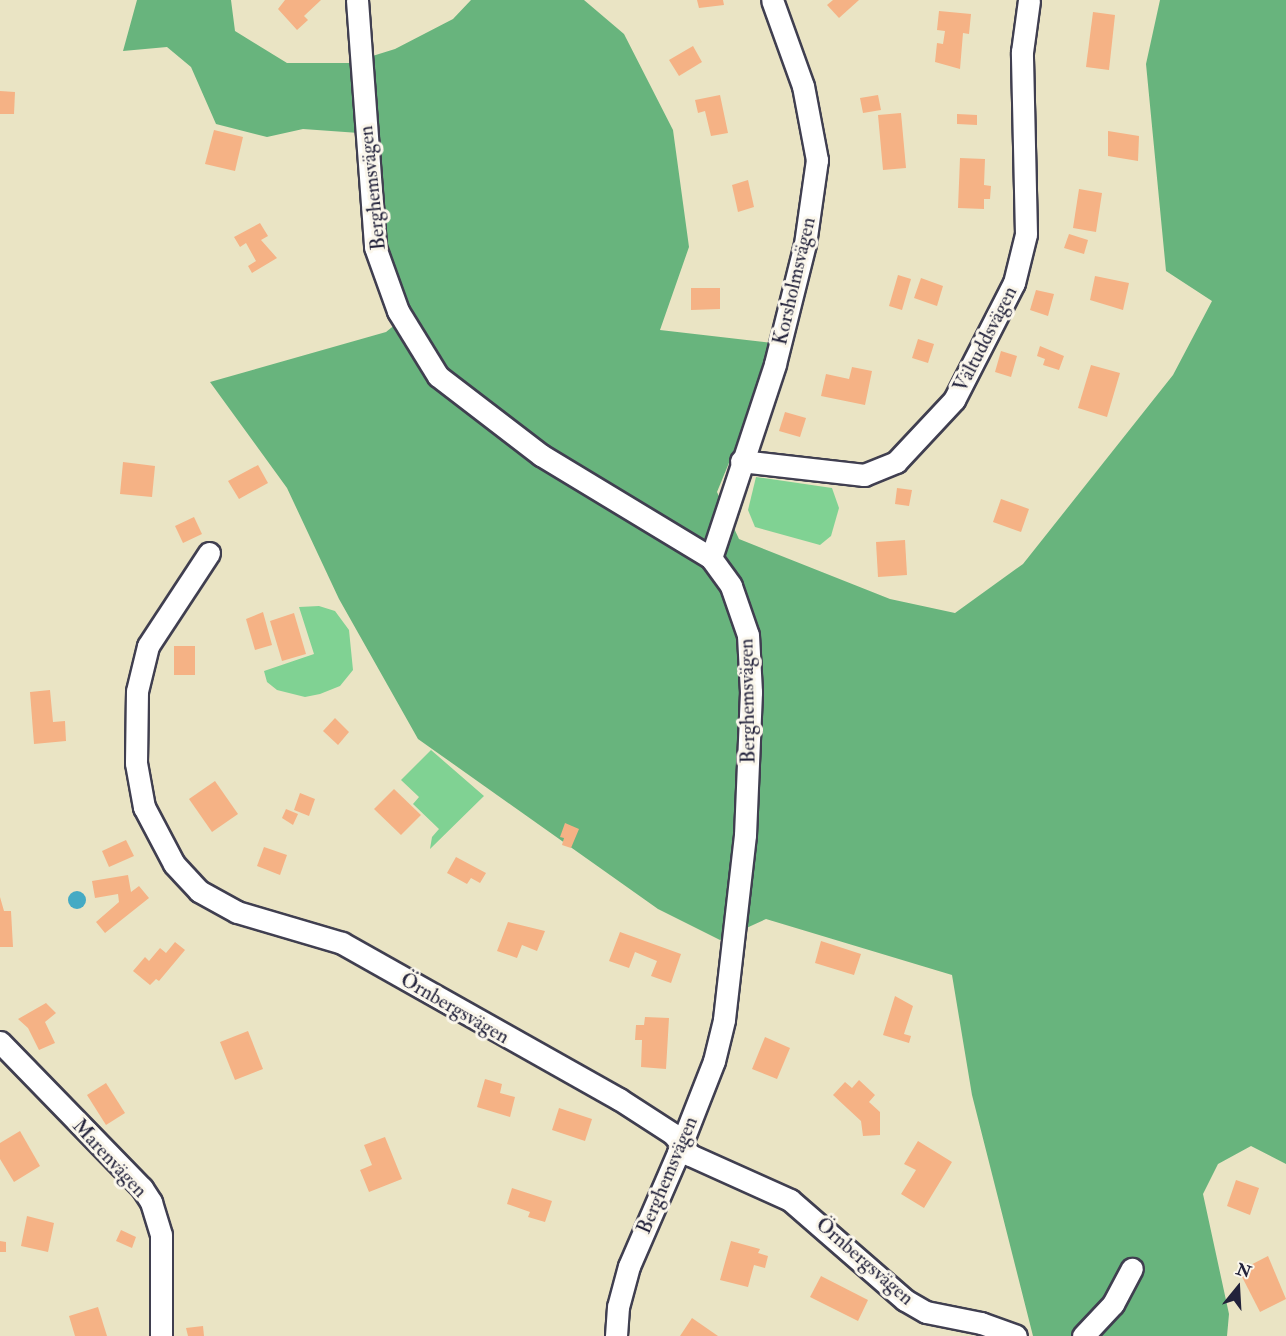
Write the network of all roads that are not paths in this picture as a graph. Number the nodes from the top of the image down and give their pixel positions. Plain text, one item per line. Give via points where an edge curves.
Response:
1 (357, 0) edge
2 (772, 0) edge
3 (1029, 0) edge
4 (741, 461) junction
5 (209, 553) dead end
6 (711, 558) junction
7 (0, 1042) edge
8 (680, 1145) junction
9 (1132, 1269) dead end
10 (161, 1336) edge
11 (616, 1336) edge
12 (1016, 1336) edge
13 (1083, 1336) edge

1 - 6 street, Berghemsvägen via 375,247 398,311 438,376 541,455
2 - 4 street, Korsholmsvägen via 803,86 817,160 805,244 775,364
3 - 4 street, Vältuddsvägen via 1022,52 1026,234 1014,283 954,400 916,444 896,462 873,473 827,473
4 - 6 street, Korsholmsvägen
5 - 8 street, Örnbergsvägen via 148,645 137,691 140,788 150,824 174,864 199,891 217,903 342,943 619,1099 673,1134
6 - 8 street, Berghemsvägen via 732,586 748,635 748,777 724,1020 714,1061
7 - 10 street, Marenvägen via 142,1188 151,1202 161,1235
8 - 11 street, Berghemsvägen via 629,1266 618,1307
8 - 12 street, Örnbergsvägen via 690,1155 778,1193 806,1210 888,1287 926,1312 981,1323
9 - 13 street via 1113,1304

